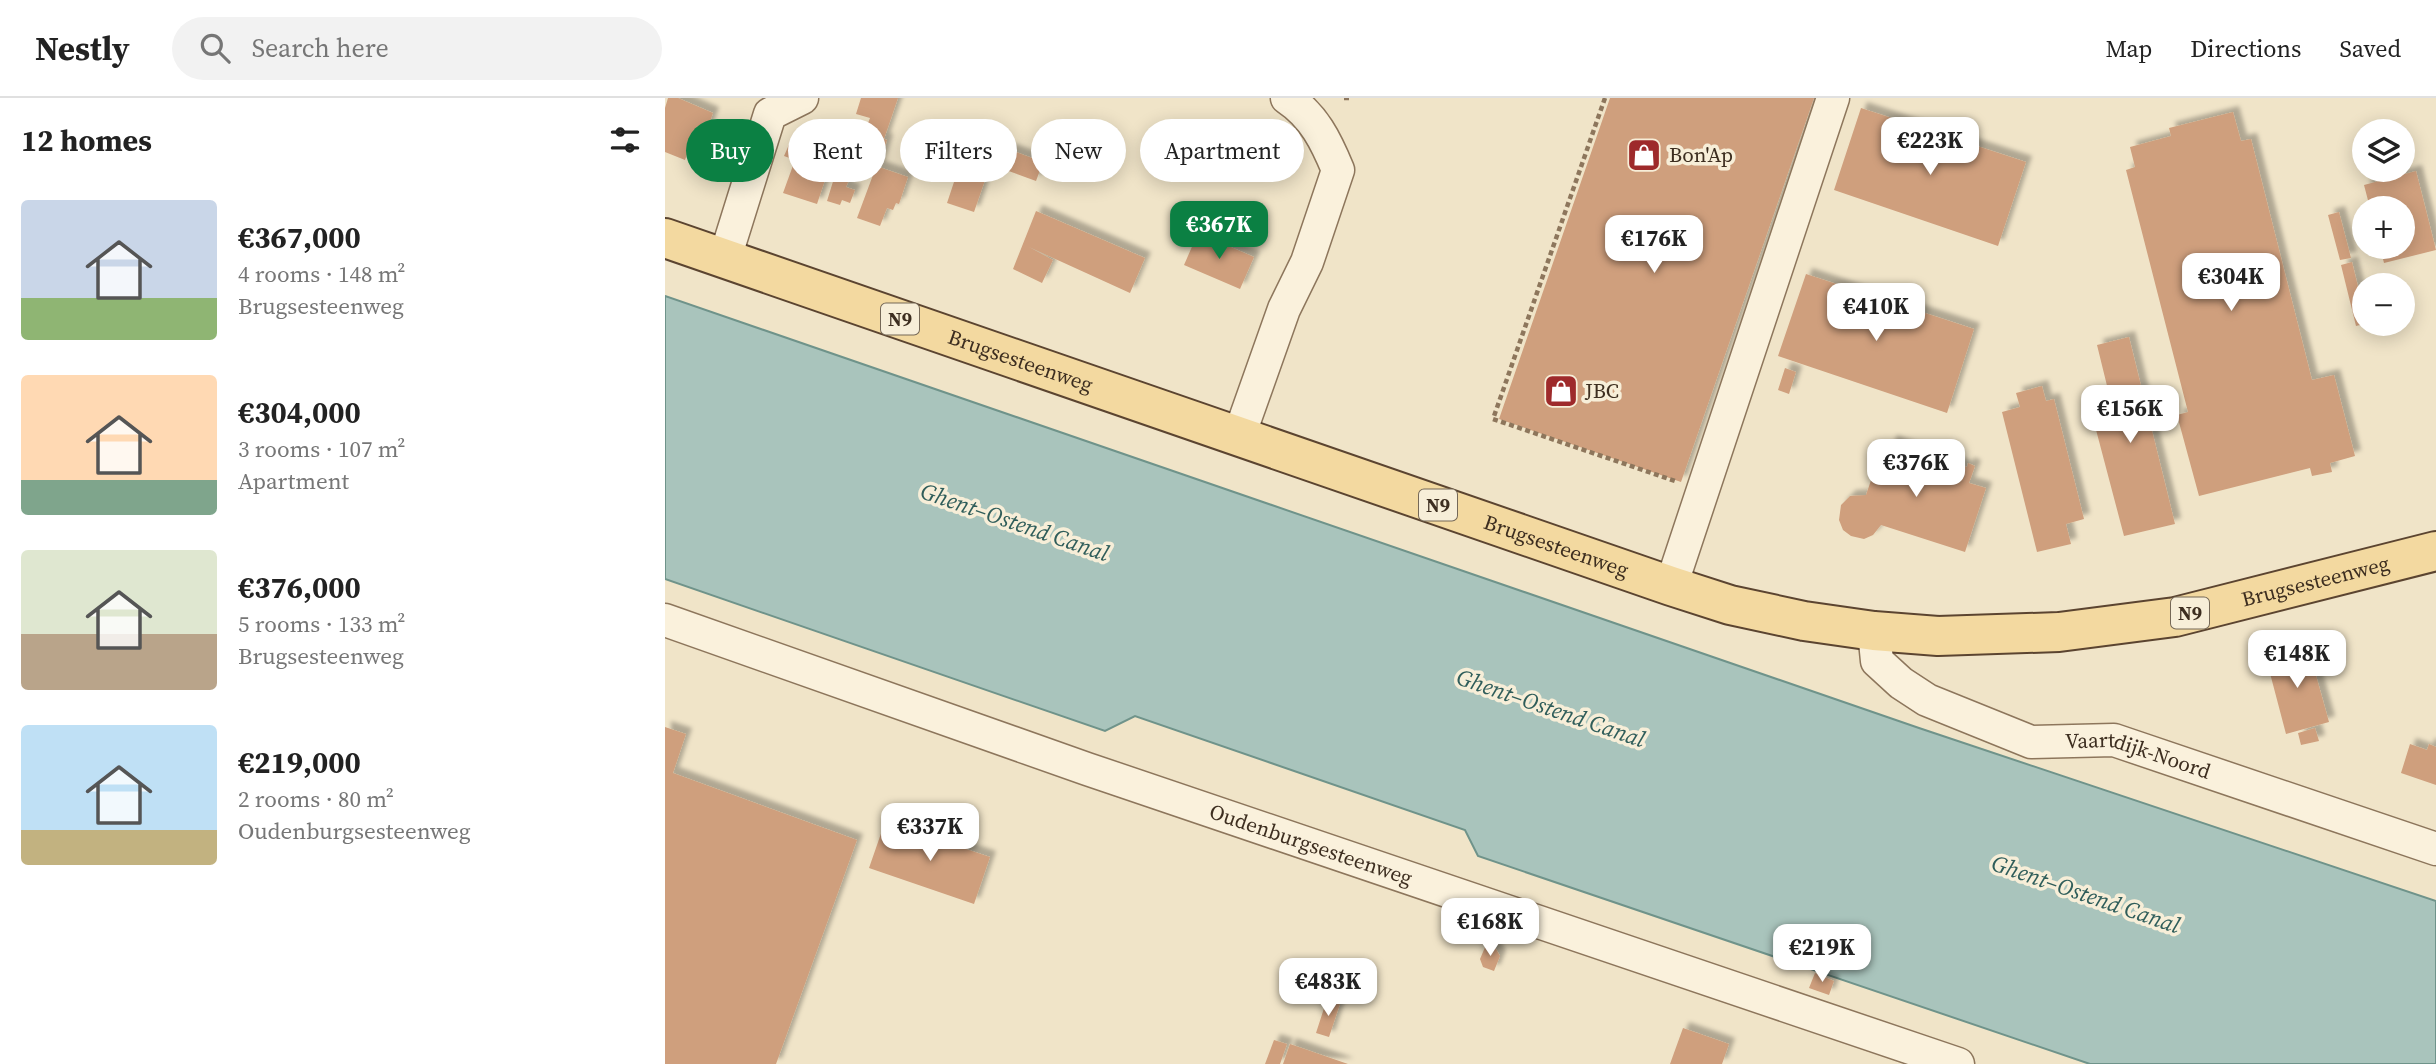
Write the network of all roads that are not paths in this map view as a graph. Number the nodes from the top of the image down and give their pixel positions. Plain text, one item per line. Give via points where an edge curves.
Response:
1 (802, 98) edge
2 (1287, 98) edge
3 (1833, 98) edge
4 (665, 238) edge
5 (725, 258) junction
6 (1239, 436) junction
7 (2436, 551) edge
8 (1671, 586) junction
9 (665, 620) edge
10 (1874, 631) junction
11 (2436, 849) edge
12 (1958, 1064) edge

1 - 5 street via 770,114
2 - 6 street via 1310,116 1338,170
3 - 8 street
4 - 5 main road, Brugsesteenweg / N9
5 - 6 main road, Brugsesteenweg / N9
6 - 8 main road, Brugsesteenweg / N9
7 - 10 main road, Brugsesteenweg / N9 via 2175,617 2059,632 1938,636
8 - 10 main road, Brugsesteenweg / N9 via 1804,621
9 - 12 street, Oudenburgsesteenweg
10 - 11 street, Vaartdijk-Noord via 1877,661 1901,683 1927,700 2013,735 2051,743 2114,740

